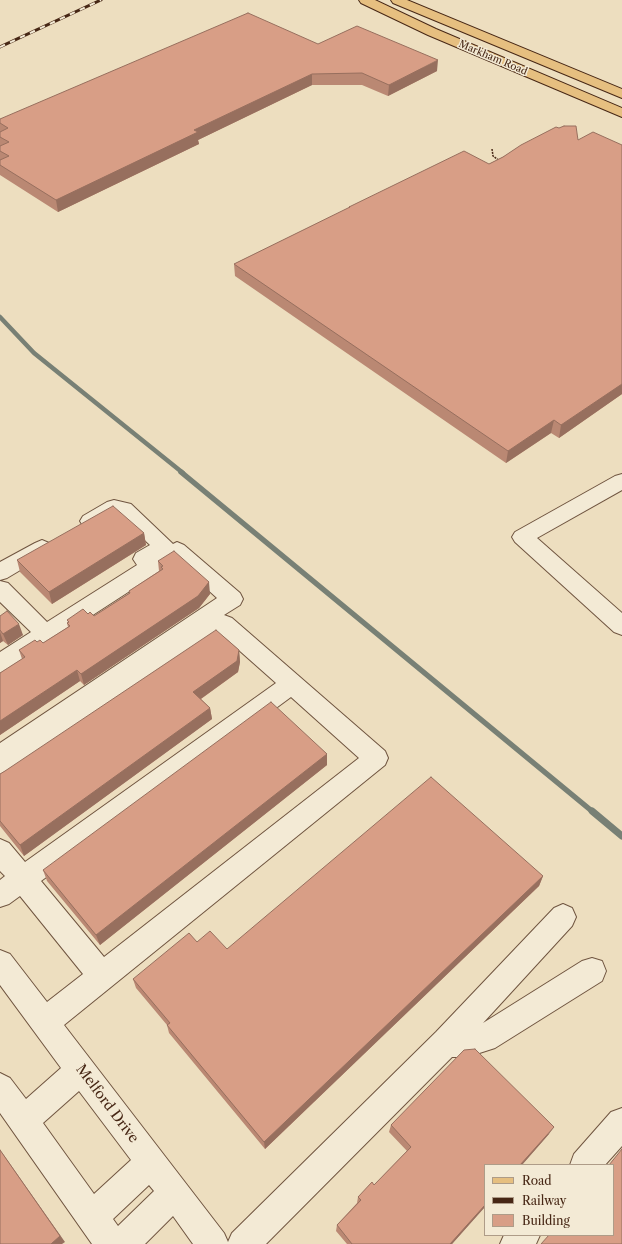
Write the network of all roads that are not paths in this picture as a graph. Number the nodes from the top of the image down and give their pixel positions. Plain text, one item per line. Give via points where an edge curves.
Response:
1 (365, 0) edge
2 (397, 0) edge
3 (622, 94) edge
4 (622, 113) edge
5 (622, 481) edge
6 (0, 572) edge
7 (0, 589) edge
8 (38, 626) junction
9 (622, 626) edge
10 (0, 649) edge
11 (0, 664) edge
12 (292, 684) junction
13 (0, 756) edge
14 (0, 774) edge
15 (0, 851) edge
16 (22, 879) junction
17 (0, 895) edge
18 (563, 917) dead end
19 (592, 971) dead end
20 (102, 976) junction
21 (4, 977) edge
22 (45, 1022) junction
23 (446, 1042) junction
24 (82, 1070) junction
25 (0, 1088) edge
26 (23, 1121) junction
27 (622, 1123) edge
28 (151, 1162) junction
29 (586, 1164) edge
30 (174, 1193) junction
31 (92, 1218) junction
32 (523, 1236) edge
33 (111, 1244) edge
34 (122, 1244) edge
35 (213, 1244) edge
36 (243, 1244) edge
37 (516, 1244) edge

1 - 4 main road, Markham Road via 432,32
2 - 3 main road, Markham Road
5 - 9 street via 522,537
6 - 8 street via 114,507 124,509 164,546
7 - 8 street
8 - 10 street
11 - 13 street via 177,550 232,599
12 - 14 street via 224,624
12 - 16 street
12 - 20 street via 376,758
15 - 16 street
16 - 17 street
16 - 20 street
18 - 23 street
19 - 23 street via 484,1038 467,1043
20 - 22 street
21 - 22 street, Melford Drive
22 - 24 street, Melford Drive
23 - 36 street
24 - 26 street
24 - 28 street, Melford Drive
25 - 26 street
26 - 31 street
27 - 29 street
28 - 30 street, Melford Drive
28 - 31 street
30 - 34 street
30 - 35 street, Melford Drive
31 - 33 street
32 - 37 street

